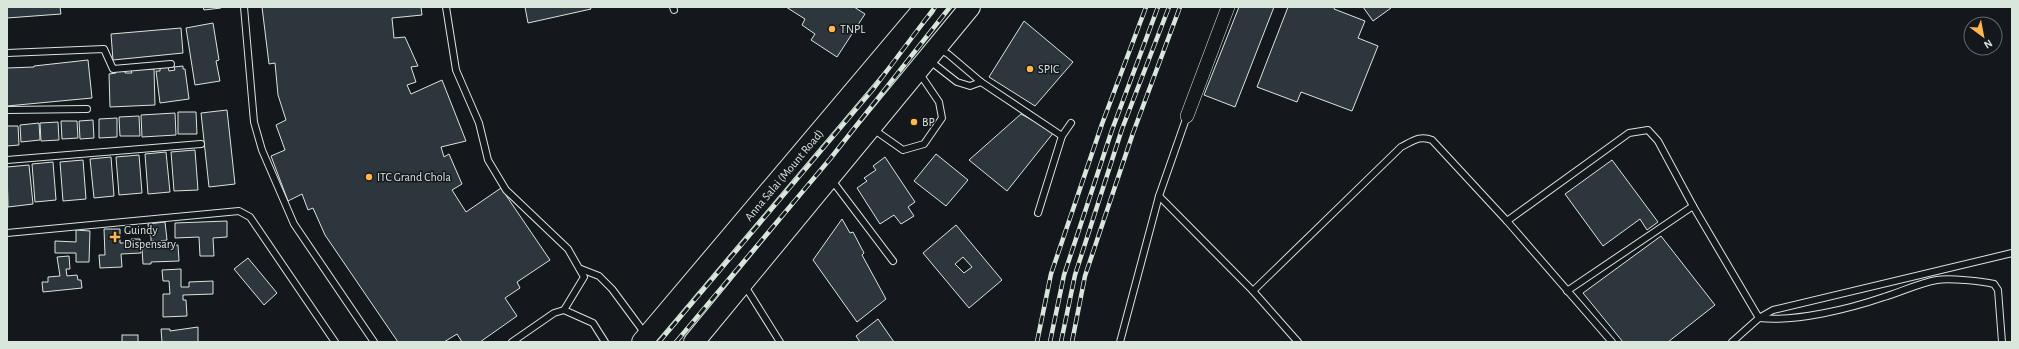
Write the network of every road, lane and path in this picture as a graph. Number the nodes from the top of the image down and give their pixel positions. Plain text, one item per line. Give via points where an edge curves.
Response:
1 (244, 7) edge
2 (446, 7) edge
3 (925, 7) edge
4 (970, 7) edge
5 (1228, 7) edge
6 (7, 53) edge
7 (927, 59) junction
8 (171, 64) dead end
9 (981, 82) junction
10 (87, 109) dead end
11 (7, 110) edge
12 (1187, 116) joint
13 (1071, 123) dead end
14 (871, 128) junction
15 (1062, 136) junction
16 (201, 144) dead end
17 (7, 160) edge
18 (830, 178) junction
19 (1159, 196) junction
20 (1693, 206) junction
21 (1038, 213) dead end
22 (1507, 221) junction
23 (7, 233) edge
24 (2012, 252) edge
25 (893, 261) dead end
26 (581, 269) junction
27 (743, 283) junction
28 (1253, 291) junction
29 (1567, 291) junction
30 (564, 310) junction
31 (1759, 318) junction
32 (645, 339) edge
33 (335, 342) edge
34 (374, 342) edge
35 (512, 342) edge
36 (605, 342) edge
37 (694, 342) edge
38 (780, 342) edge
39 (1120, 342) edge
40 (1298, 342) edge
41 (1612, 342) edge
42 (1732, 342) edge
43 (2002, 342) edge

1 - 34 lane via 254,122 262,150 294,224
2 - 26 lane via 456,70 479,123 490,164 506,190 568,249
3 - 32 main road, Anna Salai (Mount Road)
4 - 7 main road
5 - 12 street
6 - 8 lane via 104,49 112,69
7 - 9 lane via 957,82 970,86
7 - 9 lane via 948,54
7 - 14 main road
7 - 14 lane via 942,118 924,144 903,150
9 - 15 lane
10 - 11 lane
12 - 19 lane
13 - 15 lane
14 - 18 main road
15 - 21 lane
16 - 17 lane
18 - 25 lane
18 - 27 main road
19 - 28 lane
19 - 39 lane
20 - 22 lane via 1658,141 1648,130 1629,132
20 - 29 lane
20 - 31 lane
22 - 28 lane via 1432,140 1417,138 1401,147
22 - 29 lane
23 - 33 lane via 239,211 250,217
24 - 31 lane via 1773,310
26 - 30 lane via 584,277
26 - 32 lane via 600,276 612,289
27 - 37 main road
27 - 38 lane
28 - 40 lane
29 - 41 lane
30 - 35 lane via 554,313
30 - 36 lane via 593,323
31 - 42 lane
31 - 43 lane via 1792,318 1865,304 1937,280 1986,282 1994,284 1998,290

